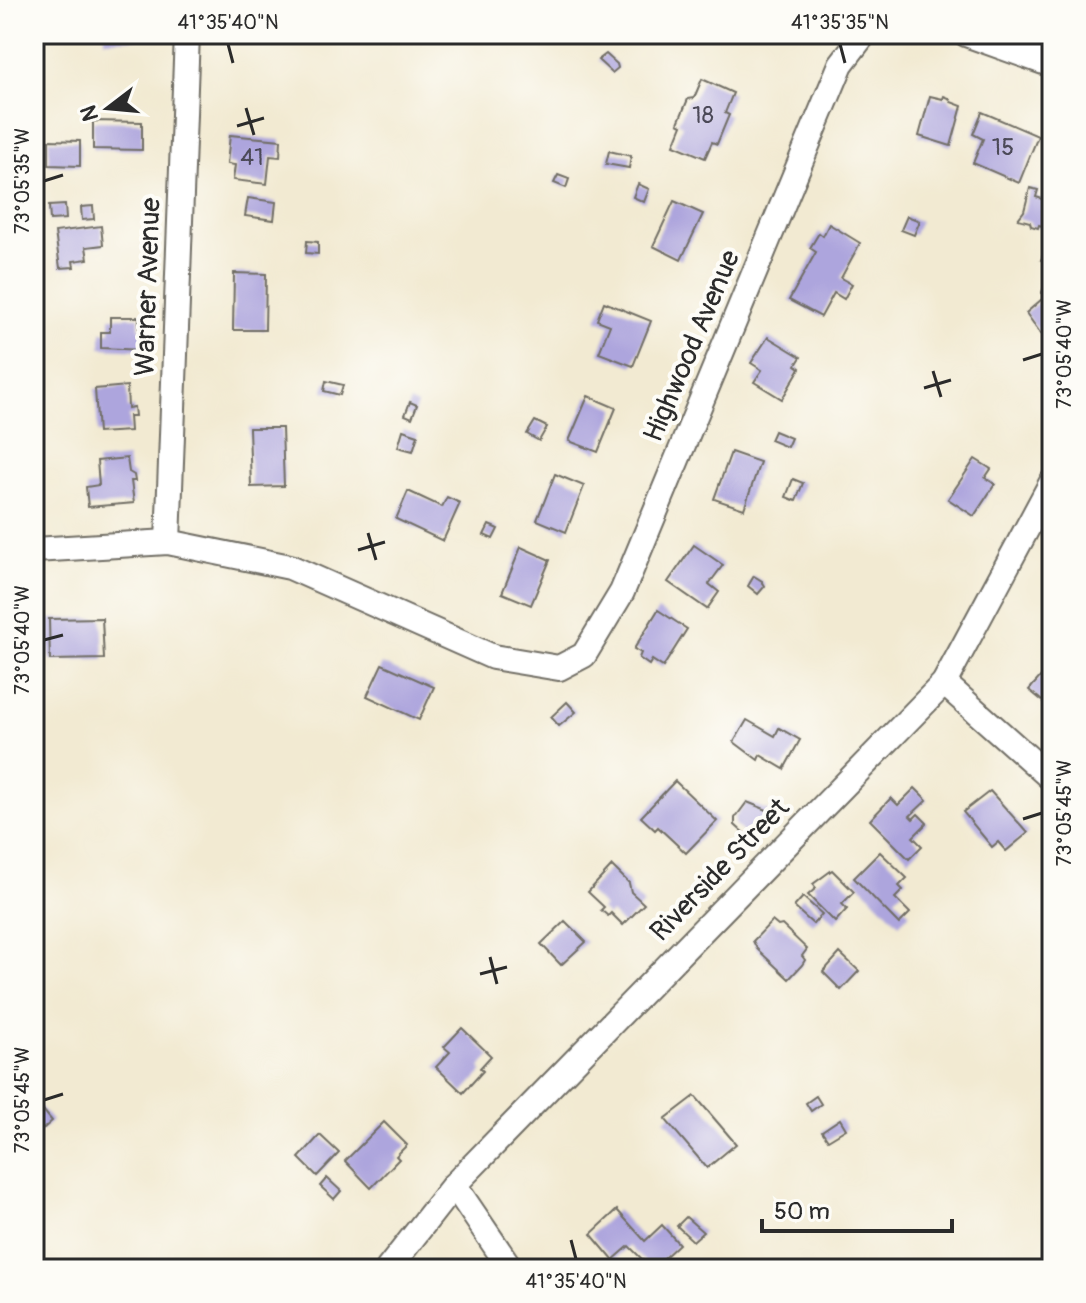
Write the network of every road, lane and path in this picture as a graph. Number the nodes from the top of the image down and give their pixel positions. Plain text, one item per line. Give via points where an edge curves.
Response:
1 (187, 34) edge
2 (864, 34) edge
3 (966, 34) edge
4 (1052, 65) edge
5 (1052, 482) edge
6 (168, 542) junction
7 (34, 550) edge
8 (944, 683) junction
9 (1052, 779) edge
10 (454, 1185) junction
11 (388, 1269) edge
12 (511, 1269) edge

1 - 6 street, Warner Avenue
2 - 6 street, Highwood Avenue via 841,64 622,592 584,655 559,668 493,657 290,567
3 - 4 street
5 - 8 street, Riverside Street
6 - 7 street
8 - 9 street
8 - 10 street, Riverside Street
10 - 11 street, Riverside Street
10 - 12 street

